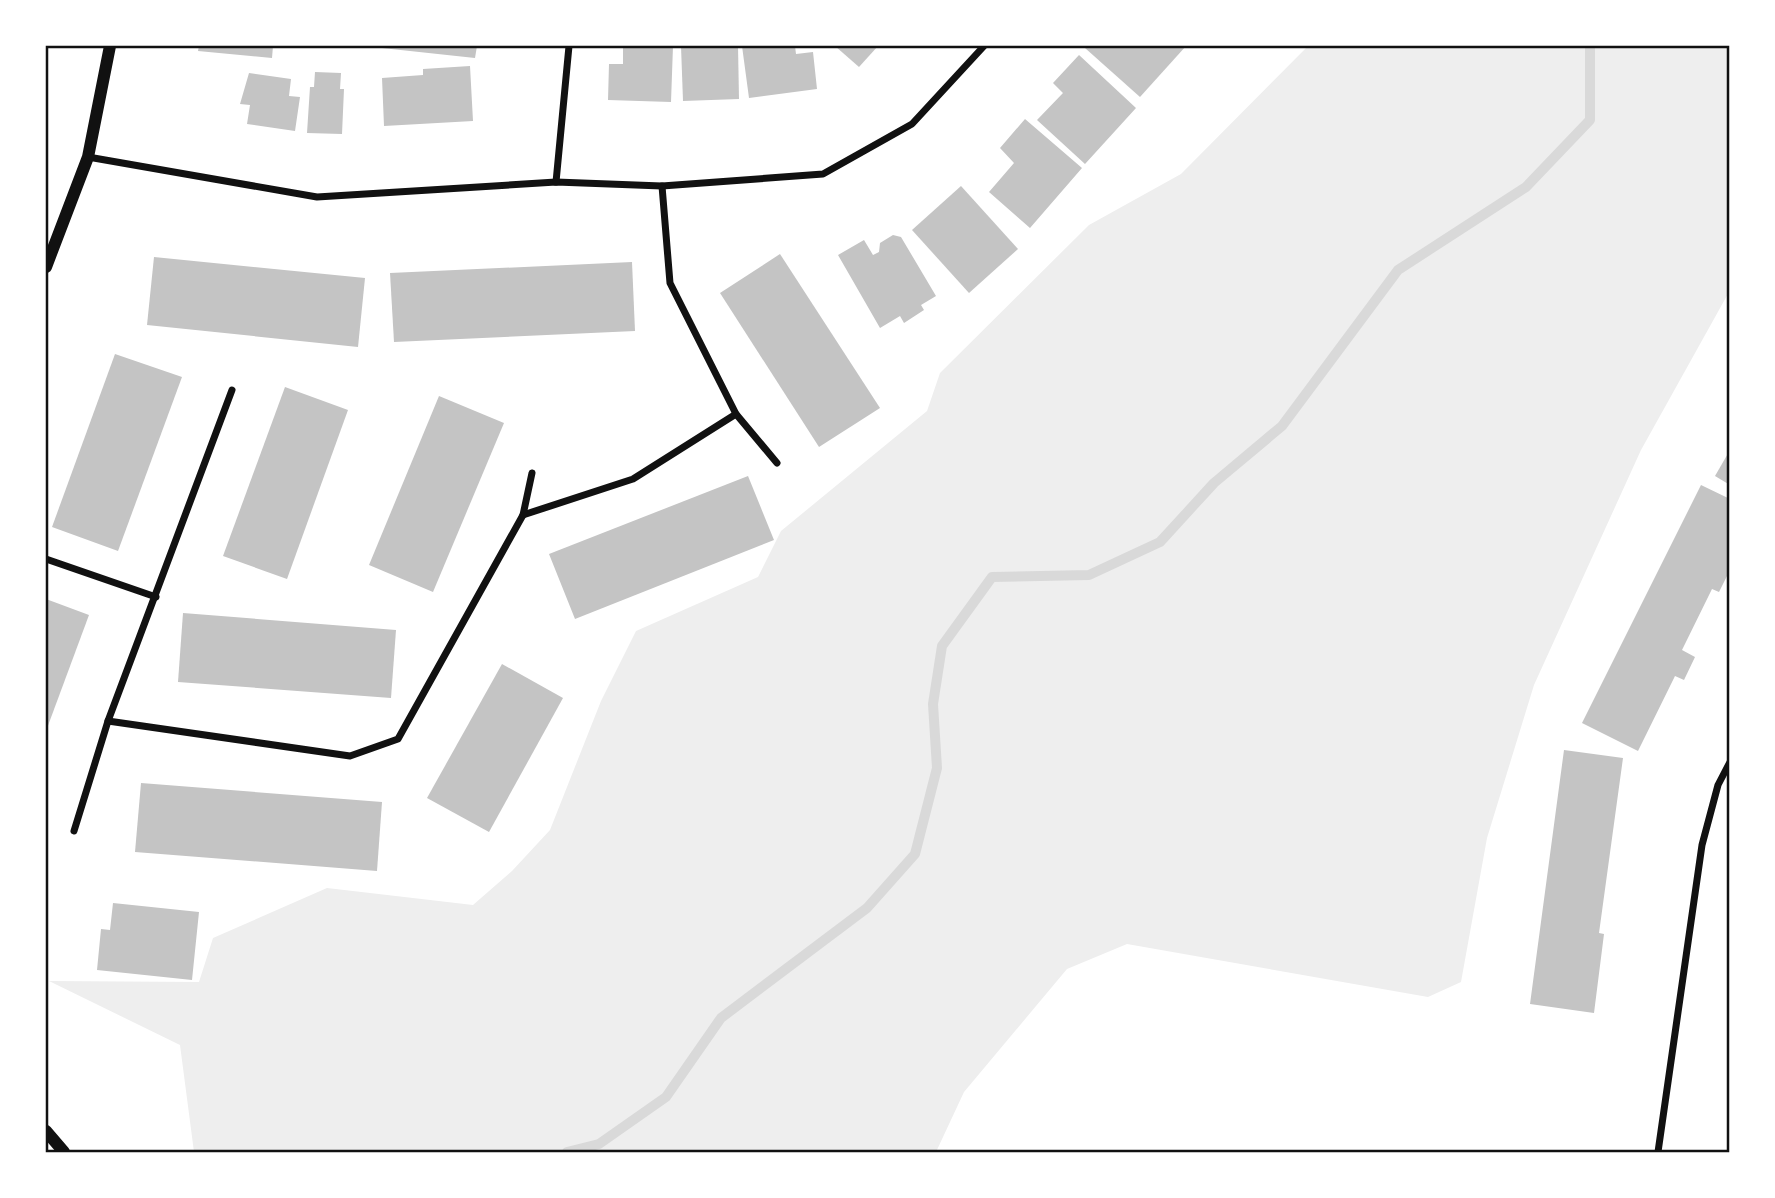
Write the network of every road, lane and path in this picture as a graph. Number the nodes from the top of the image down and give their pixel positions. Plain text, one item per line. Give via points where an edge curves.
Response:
1 (110, 46) edge
2 (569, 46) edge
3 (984, 46) edge
4 (88, 157) junction
5 (556, 182) junction
6 (663, 186) junction
7 (46, 267) edge
8 (232, 390) dead end
9 (736, 414) junction
10 (777, 463) dead end
11 (531, 473) dead end
12 (523, 515) junction
13 (46, 559) edge
14 (156, 597) junction
15 (108, 721) junction
16 (1730, 762) edge
17 (74, 831) dead end
18 (46, 1130) edge
19 (64, 1153) edge
20 (1658, 1153) edge

1 - 4 street
2 - 5 street
3 - 6 street via 912,124 824,174
4 - 5 street via 317,197
4 - 7 street
5 - 6 street
6 - 9 street via 670,283
8 - 14 street
9 - 10 street
9 - 12 street via 633,479
11 - 12 street
12 - 15 street via 398,739 350,756
13 - 14 street
14 - 15 street
15 - 17 street
16 - 20 street via 1718,785 1702,845
18 - 19 street

